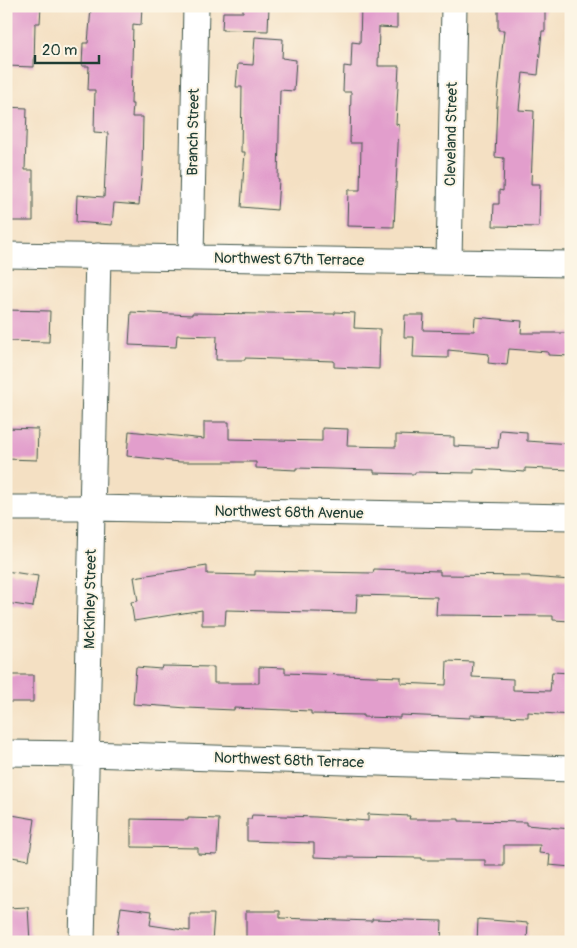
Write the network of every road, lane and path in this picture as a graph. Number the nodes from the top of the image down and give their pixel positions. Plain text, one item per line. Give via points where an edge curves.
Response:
1 (196, 6) edge
2 (454, 6) edge
3 (6, 255) edge
4 (98, 256) junction
5 (191, 257) junction
6 (449, 261) junction
7 (571, 264) edge
8 (6, 508) edge
9 (92, 508) junction
10 (571, 517) edge
11 (6, 753) edge
12 (86, 754) junction
13 (571, 769) edge
14 (82, 942) edge

1 - 5 street, Branch Street
2 - 6 street, Cleveland Street
3 - 4 street, Northwest 67th Terrace
4 - 5 street, Northwest 67th Terrace
4 - 9 street, McKinley Street
5 - 6 street, Northwest 67th Terrace
6 - 7 street, Northwest 67th Terrace
8 - 9 street, Northwest 68th Avenue
9 - 10 street, Northwest 68th Avenue
9 - 12 street, McKinley Street
11 - 12 street, Northwest 68th Terrace
12 - 13 street, Northwest 68th Terrace
12 - 14 street, McKinley Street

